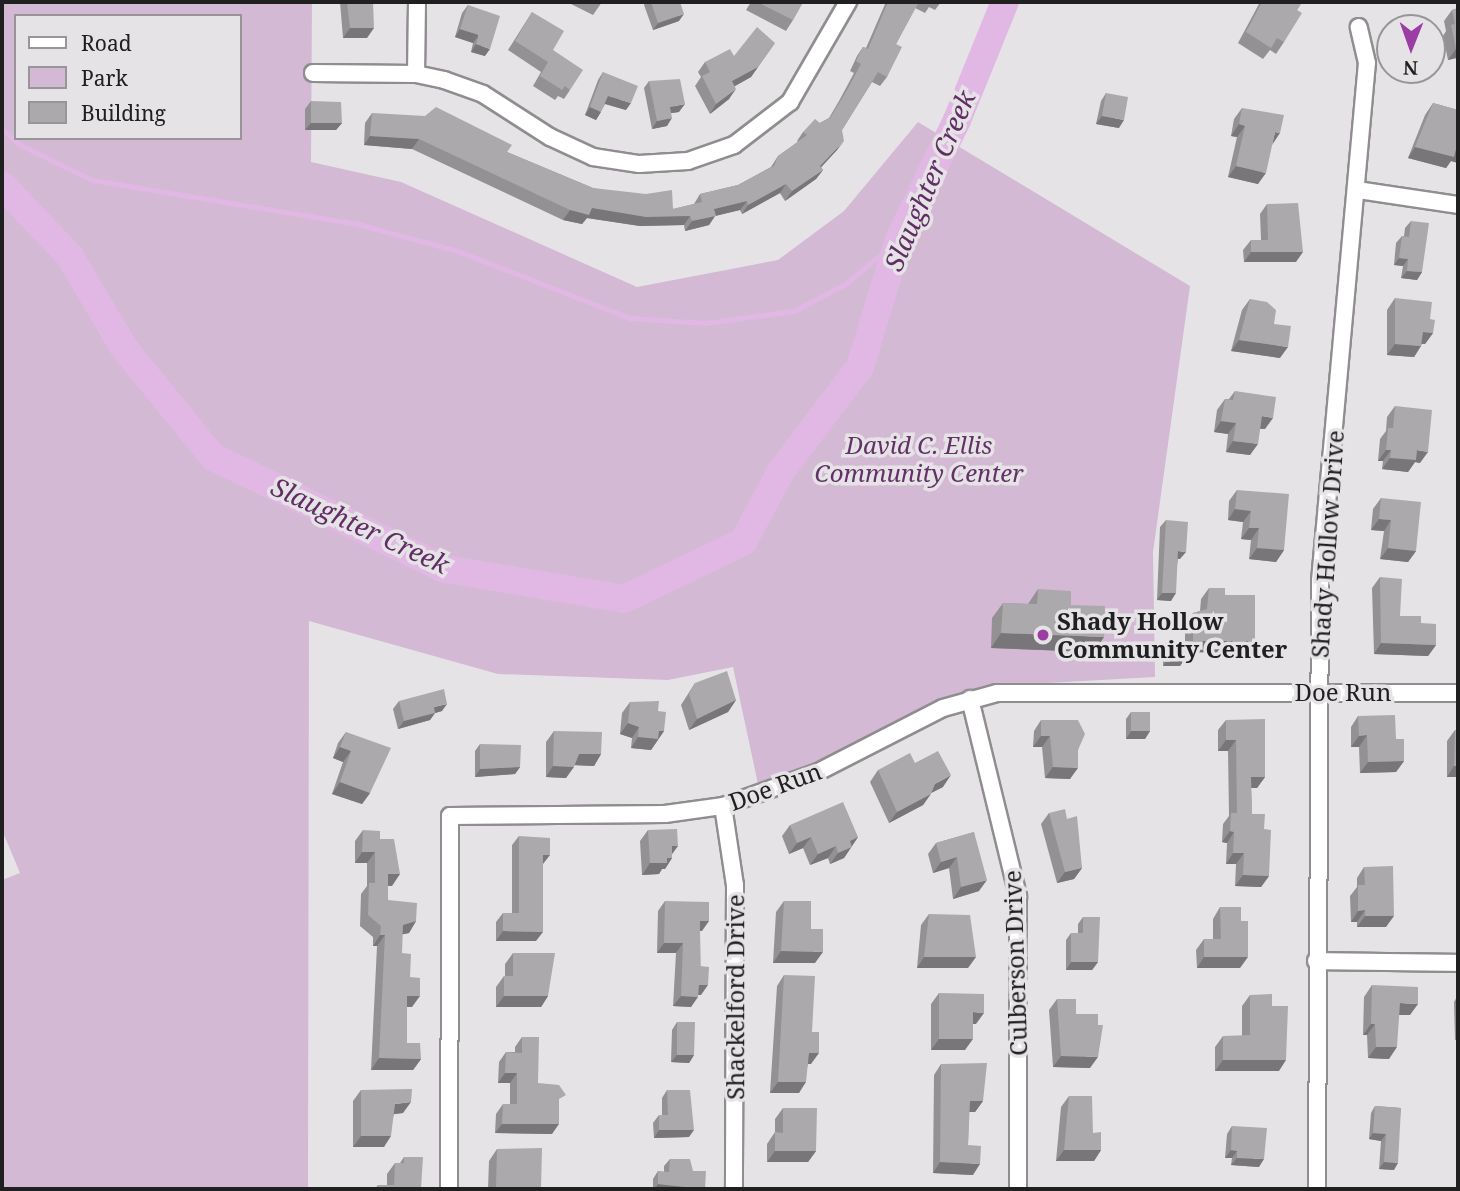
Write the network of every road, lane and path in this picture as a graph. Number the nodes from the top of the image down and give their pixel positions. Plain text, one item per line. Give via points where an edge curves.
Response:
1 (417, 2) edge
2 (848, 2) edge
3 (1359, 27) dead end
4 (313, 73) dead end
5 (416, 74) junction
6 (1357, 190) junction
7 (1458, 205) edge
8 (1319, 692) junction
9 (1458, 693) edge
10 (970, 699) junction
11 (723, 806) junction
12 (1316, 961) junction
13 (1458, 963) edge
14 (449, 1189) edge
15 (734, 1189) edge
16 (1018, 1189) edge
17 (1317, 1189) edge

1 - 5 street
2 - 5 street via 802,87 782,110 734,145 688,161 639,164 593,157 550,137 483,94
3 - 6 street, Shady Hollow Drive via 1367,63
4 - 5 street
6 - 7 street
6 - 8 street, Shady Hollow Drive via 1322,554
8 - 9 street, Doe Run
8 - 10 street, Doe Run via 1048,691
8 - 12 street, Shady Hollow Drive
10 - 11 street, Doe Run via 922,718 818,772
10 - 16 street, Culberson Drive via 1018,896
11 - 14 street, Doe Run via 665,814 450,816
11 - 15 street, Shackelford Drive via 735,885
12 - 13 street
12 - 17 street, Shady Hollow Drive

